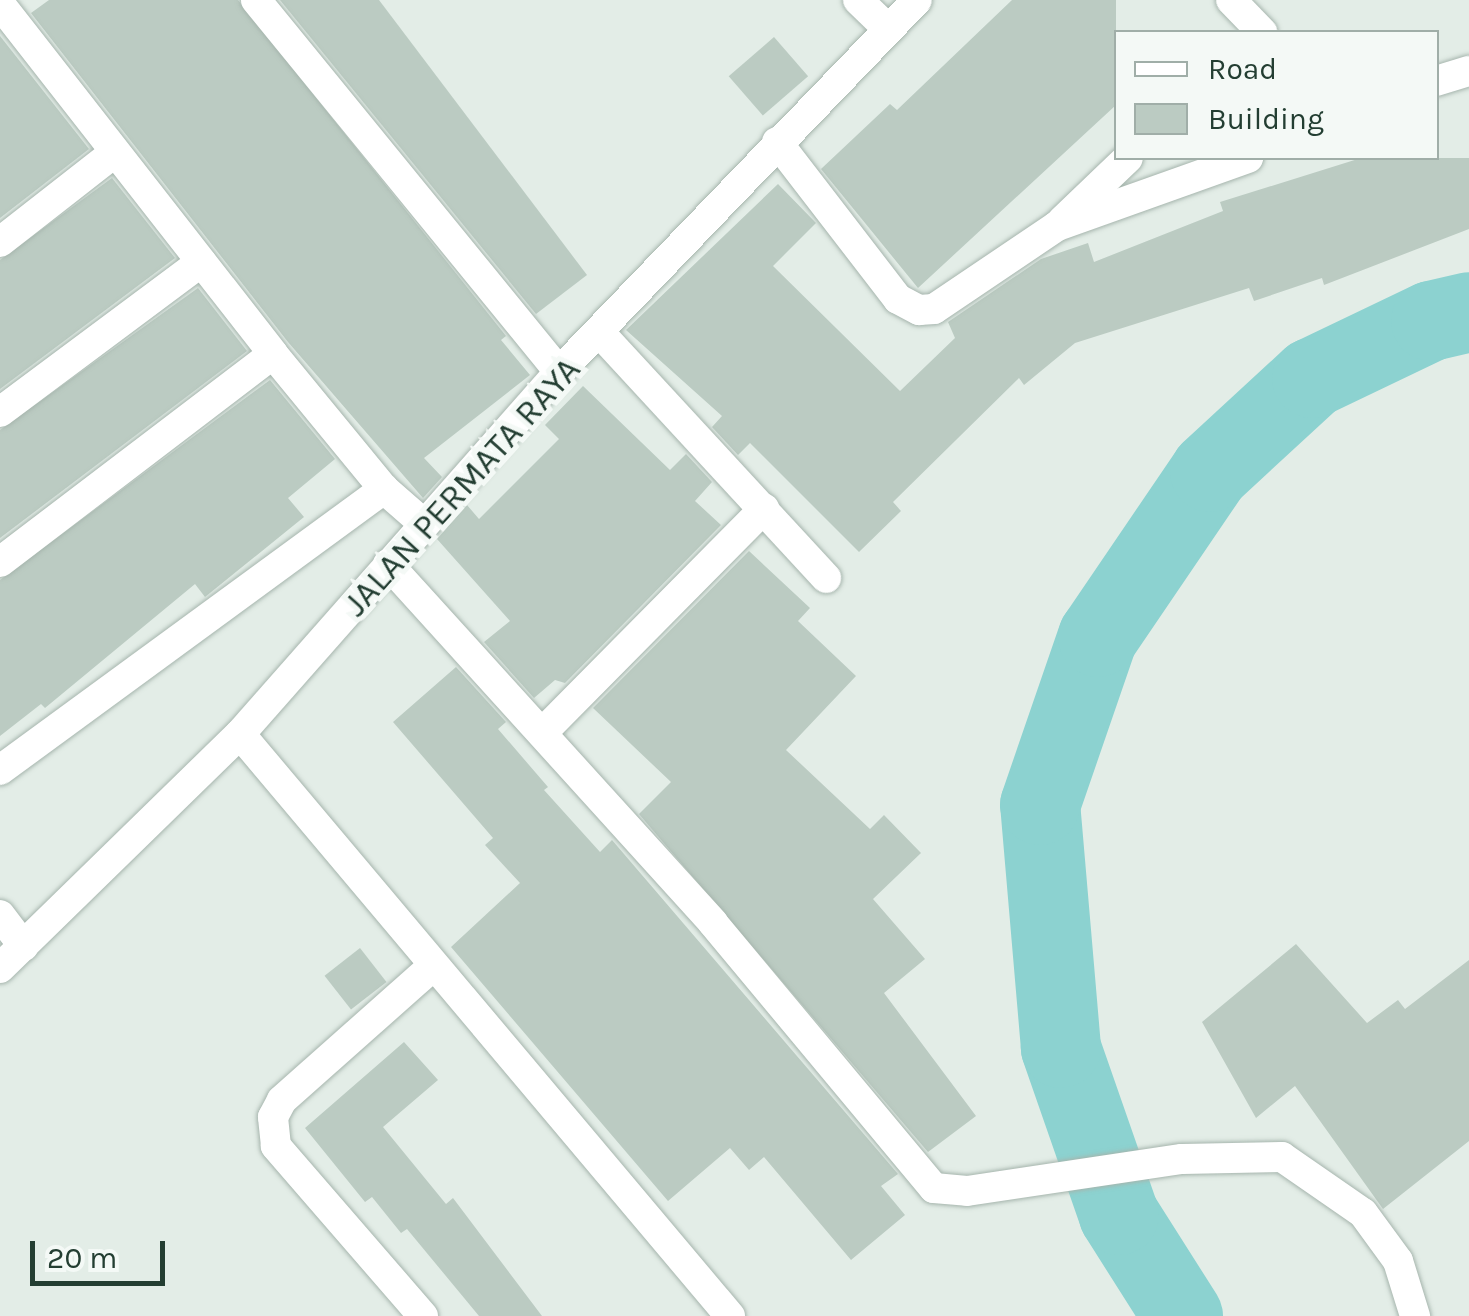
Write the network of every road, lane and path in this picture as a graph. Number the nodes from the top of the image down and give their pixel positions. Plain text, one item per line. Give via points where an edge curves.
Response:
1 (256, 0) edge
2 (858, 0) edge
3 (917, 0) edge
4 (1231, 0) edge
5 (0, 4) edge
6 (887, 28) junction
7 (1258, 30) edge
8 (1469, 71) edge
9 (1439, 80) edge
10 (777, 142) junction
11 (115, 152) junction
12 (1126, 160) edge
13 (1242, 160) edge
14 (1057, 226) junction
15 (0, 242) edge
16 (202, 262) junction
17 (601, 334) junction
18 (272, 354) junction
19 (558, 372) junction
20 (0, 412) edge
21 (384, 489) junction
22 (764, 509) junction
23 (423, 523) junction
24 (0, 562) edge
25 (388, 564) junction
26 (826, 578) dead end
27 (544, 731) junction
28 (240, 734) junction
29 (0, 770) edge
30 (0, 916) edge
31 (22, 946) junction
32 (433, 966) junction
33 (0, 968) edge
34 (423, 1316) edge
35 (730, 1316) edge
36 (1415, 1316) edge

1 - 19 street
2 - 6 street
3 - 6 street, JALAN PERMATA RAYA
4 - 7 street
5 - 11 street
6 - 10 street, JALAN PERMATA RAYA
8 - 9 street
10 - 14 street via 908,307 934,310
10 - 17 street, JALAN PERMATA RAYA
11 - 15 street
11 - 16 street
12 - 14 street
13 - 14 street
16 - 18 street
16 - 20 street
17 - 19 street, JALAN PERMATA RAYA
17 - 22 street
18 - 21 street
18 - 24 street
19 - 23 street, JALAN PERMATA RAYA
21 - 23 street
21 - 29 street
22 - 26 street
22 - 27 street
23 - 25 street, JALAN PERMATA RAYA
25 - 27 street
25 - 28 street, JALAN PERMATA RAYA
27 - 36 street via 934,1188 967,1191 1182,1159 1282,1157 1363,1213 1398,1262
28 - 31 street, JALAN PERMATA RAYA
28 - 32 street
30 - 31 street
31 - 33 street, JALAN PERMATA RAYA
32 - 34 street via 282,1100 273,1117 276,1146
32 - 35 street

